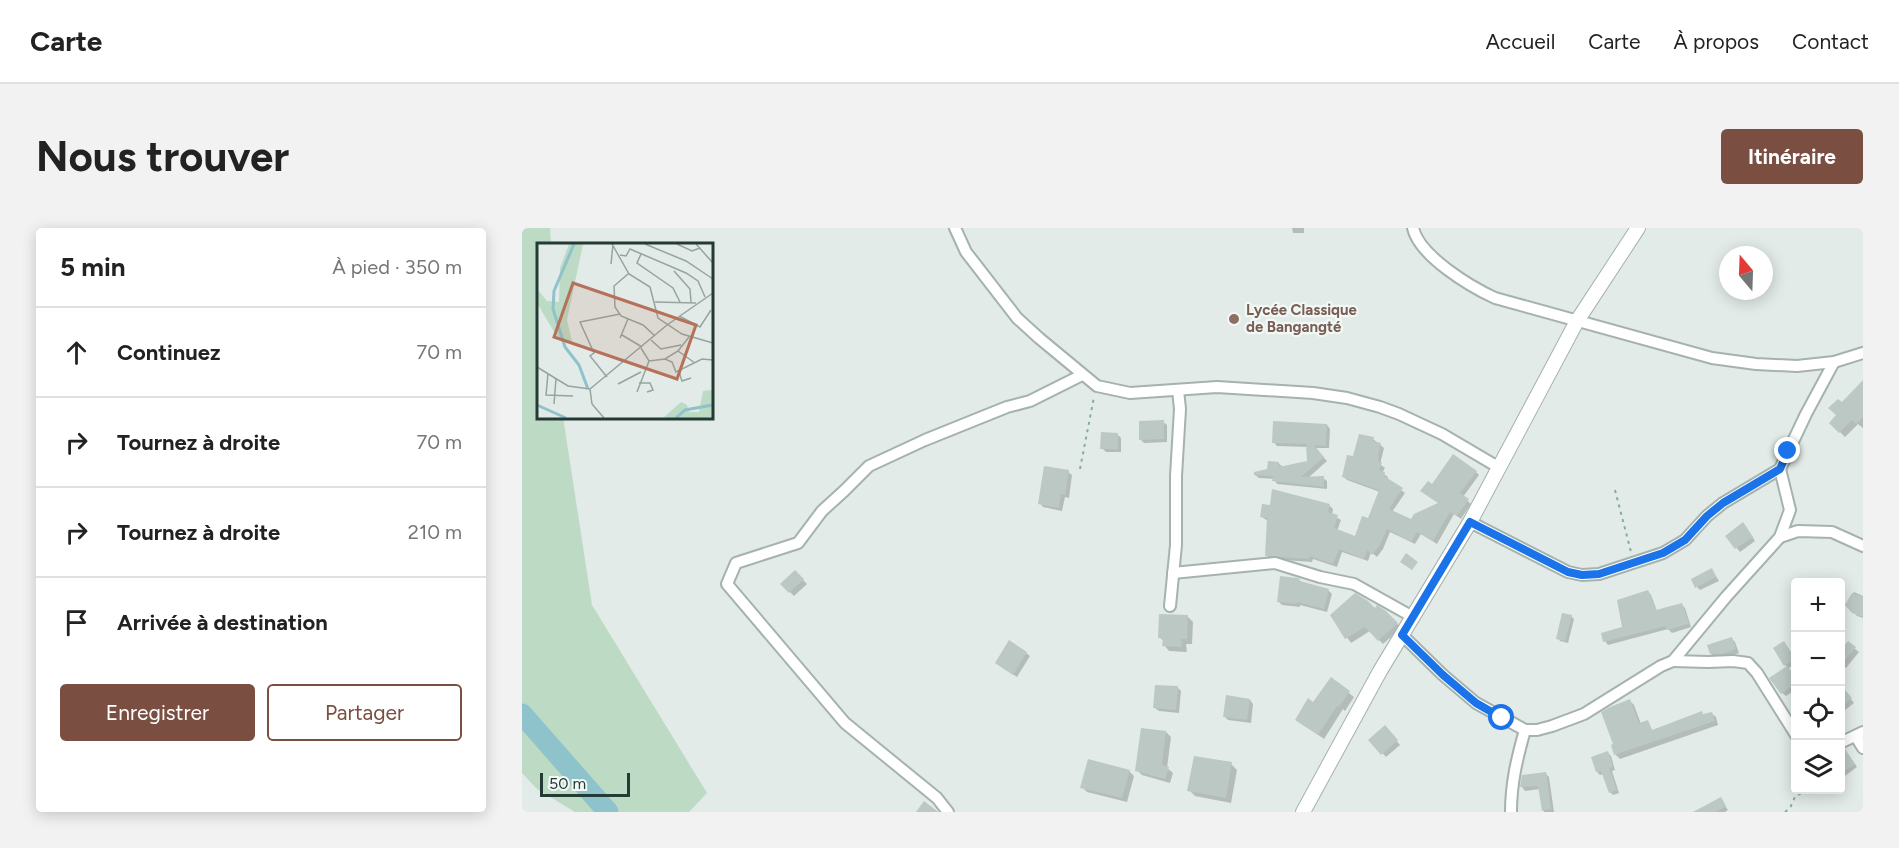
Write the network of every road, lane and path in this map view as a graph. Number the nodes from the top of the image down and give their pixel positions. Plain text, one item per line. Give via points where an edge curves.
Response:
1 (955, 228) edge
2 (1413, 228) edge
3 (1638, 228) edge
4 (1577, 321) junction
5 (1863, 353) edge
6 (1834, 363) junction
7 (1082, 375) junction
8 (1097, 386) junction
9 (1178, 390) junction
10 (1498, 467) junction
11 (1780, 469) junction
12 (1080, 470) dead end
13 (1615, 490) dead end
14 (1790, 510) junction
15 (1470, 522) junction
16 (1798, 531) junction
17 (1780, 537) junction
18 (1863, 546) edge
19 (1636, 563) junction
20 (1173, 573) junction
21 (1170, 606) dead end
22 (1413, 617) junction
23 (1402, 635) junction
24 (1674, 661) junction
25 (1791, 727) edge
26 (1525, 730) junction
27 (1859, 734) edge
28 (1845, 741) edge
29 (1863, 748) edge
30 (1799, 794) edge
31 (948, 812) edge
32 (1303, 812) edge
33 (1511, 812) edge
34 (1785, 812) edge

1 - 7 street via 966,252 1017,318
2 - 4 street via 1417,240 1470,286 1495,298
3 - 4 street
4 - 6 street via 1712,358 1797,366
4 - 10 street
5 - 6 street
6 - 11 street
7 - 8 street
7 - 31 street via 1030,401 924,440 869,466 822,511 798,543 736,563 727,584 844,723 937,798
8 - 9 street via 1130,393
8 - 12 path
9 - 10 street via 1217,387 1347,398 1399,414
9 - 20 street
10 - 15 street
11 - 14 street
11 - 19 street via 1723,503 1673,548
13 - 19 path
14 - 16 street
14 - 17 street
15 - 19 street via 1568,572 1599,574
15 - 22 street
16 - 17 street
16 - 18 street via 1832,532
17 - 24 street
20 - 21 street
20 - 22 street via 1275,563 1354,584
22 - 23 street
23 - 26 street via 1476,703
23 - 32 street
24 - 25 street via 1748,663
24 - 26 street via 1584,714 1552,726
26 - 33 street via 1511,787
27 - 28 street
27 - 29 street
30 - 34 path

